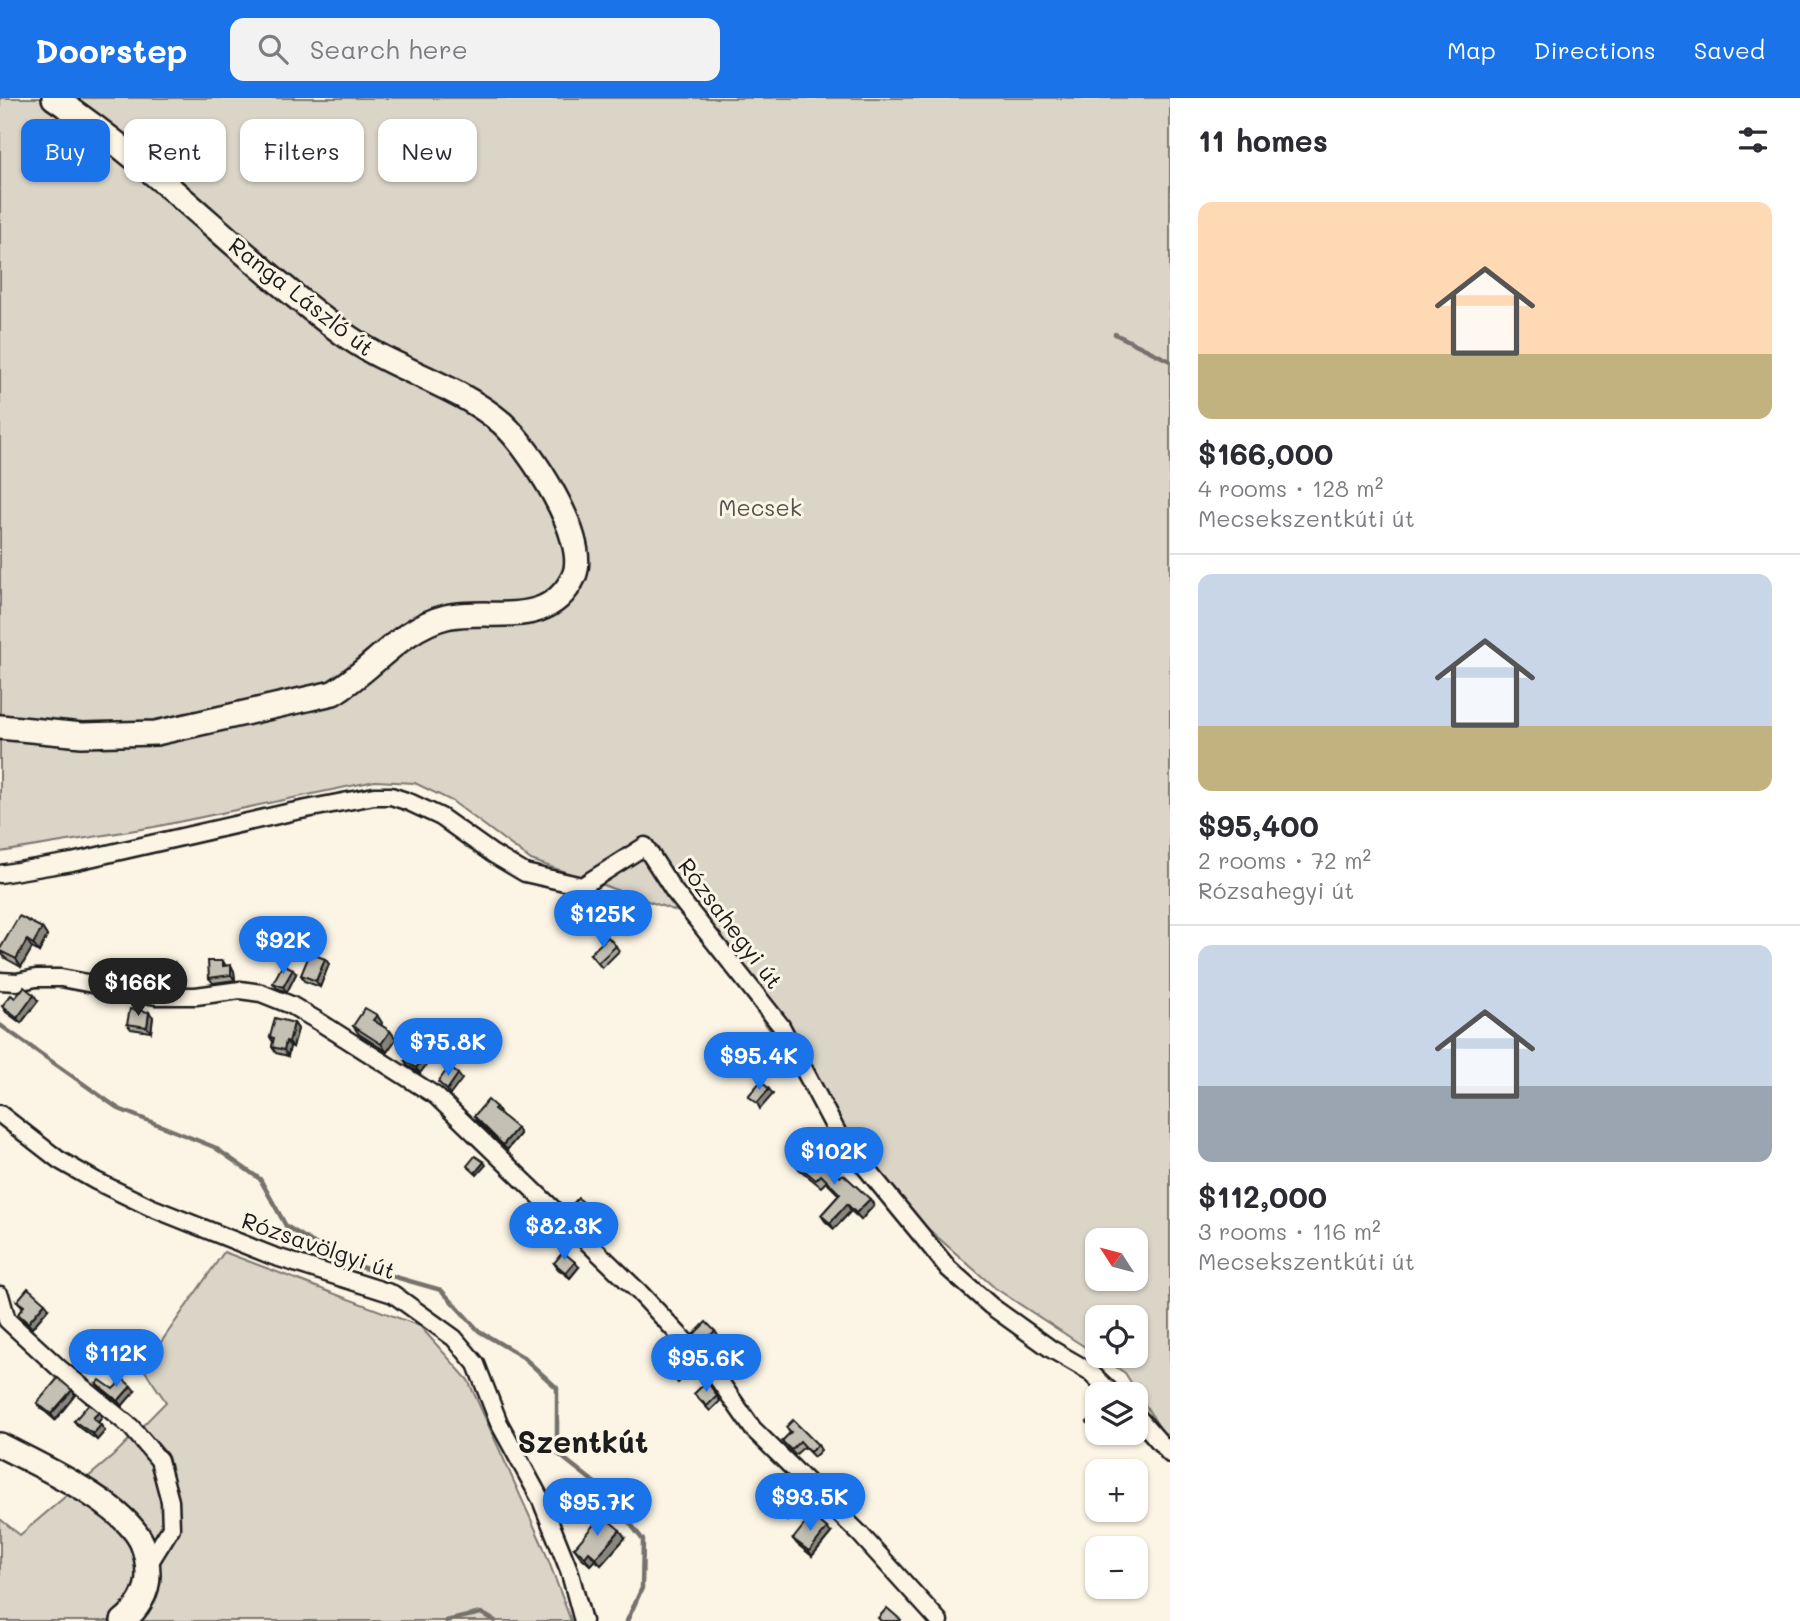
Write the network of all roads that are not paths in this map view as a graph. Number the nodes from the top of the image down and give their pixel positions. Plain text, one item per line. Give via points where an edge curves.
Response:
1 (54, 98) edge
2 (0, 727) edge
3 (0, 874) edge
4 (0, 981) edge
5 (0, 1114) edge
6 (0, 1295) edge
7 (1100, 1382) edge
8 (1148, 1429) edge
9 (0, 1445) edge
10 (1170, 1454) edge
11 (148, 1565) junction
12 (123, 1621) edge
13 (583, 1621) edge
14 (939, 1621) edge

1 - 2 main road, Ranga László út via 127,152 344,335 479,407 502,424 564,513 578,562 570,582 555,600 522,614 461,615 429,622 333,693 156,733 82,735
3 - 7 street, Rózsahegyi út via 374,796 391,796 441,817 525,873 582,887 645,846 674,891 781,1026 838,1134 949,1269 991,1306
4 - 14 street via 61,978 156,996 240,990 261,993 291,1005 436,1096 640,1293 710,1369 753,1429 860,1534
5 - 13 street, Rózsavölgyi út via 59,1160 96,1181 272,1256 393,1294 454,1338 476,1364 499,1423 541,1500
6 - 11 street via 7,1320 131,1427 159,1460 170,1501 171,1528
8 - 10 street
9 - 11 main road via 115,1512 141,1542
11 - 12 main road via 148,1586

